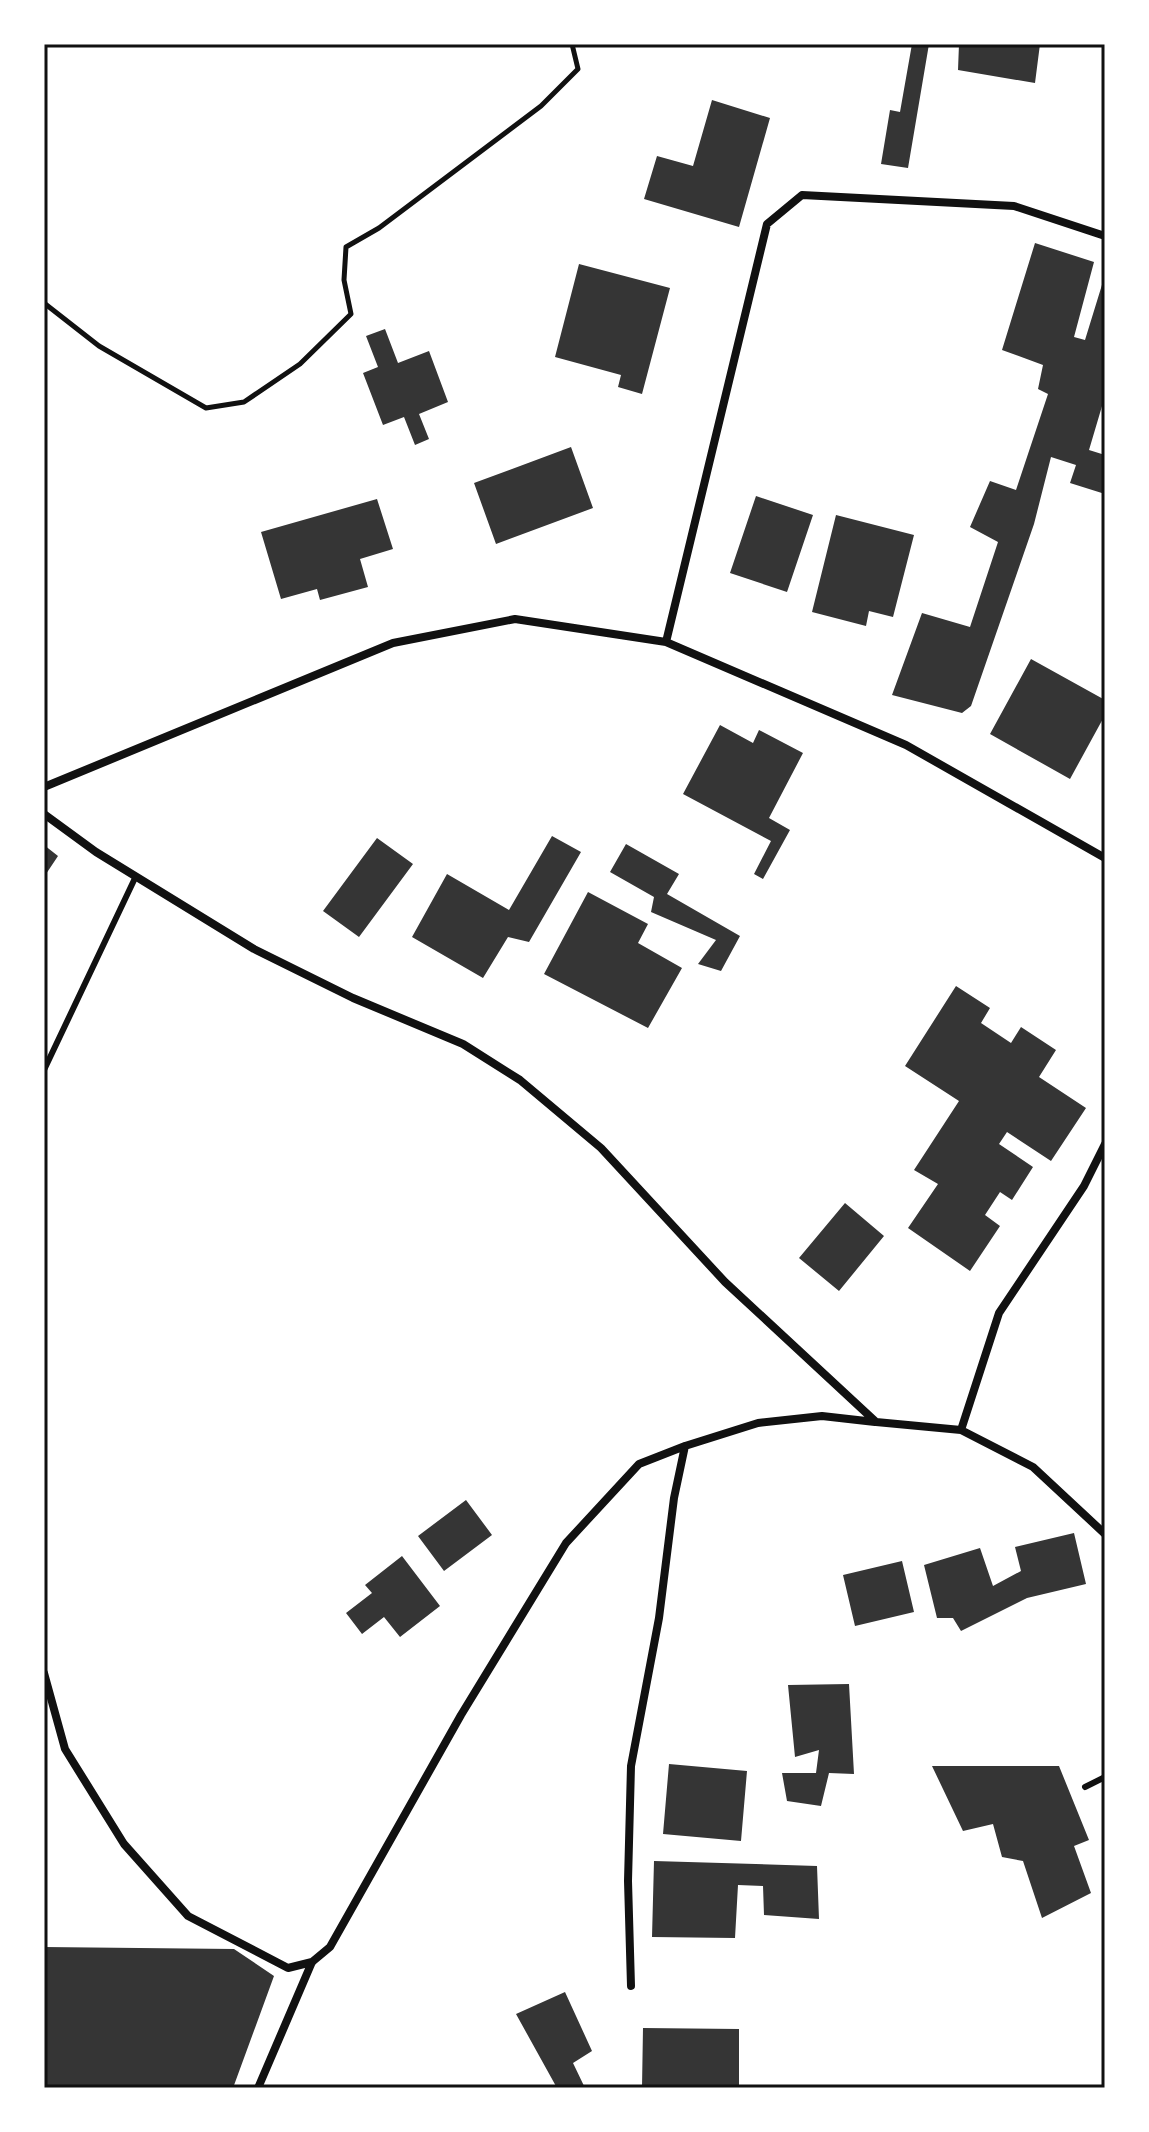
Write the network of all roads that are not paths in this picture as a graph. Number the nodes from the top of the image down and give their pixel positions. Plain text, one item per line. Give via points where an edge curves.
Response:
1 (1105, 236) edge
2 (666, 642) junction
3 (44, 787) edge
4 (44, 814) edge
5 (1105, 858) edge
6 (136, 876) junction
7 (44, 1070) edge
8 (1105, 1144) edge
9 (876, 1422) junction
10 (961, 1430) junction
11 (685, 1446) junction
12 (1105, 1534) edge
13 (44, 1673) edge
14 (1105, 1777) edge
15 (1085, 1787) dead end
16 (312, 1962) junction
17 (631, 1986) dead end
18 (258, 2088) edge

1 - 2 street via 1014,206 802,195 767,224
2 - 3 street via 515,619 393,643
2 - 5 street via 906,745
4 - 6 street
6 - 7 lane
6 - 9 street via 254,949 463,1044 520,1080 601,1148 725,1282
8 - 10 street via 1084,1186 999,1313
9 - 10 street
9 - 11 street via 822,1416 758,1423
10 - 12 street via 1033,1467
11 - 16 street via 639,1464 566,1543 330,1947
11 - 17 street via 631,1766
13 - 16 street via 65,1749 124,1844 188,1916 288,1968
14 - 15 lane
16 - 18 street

